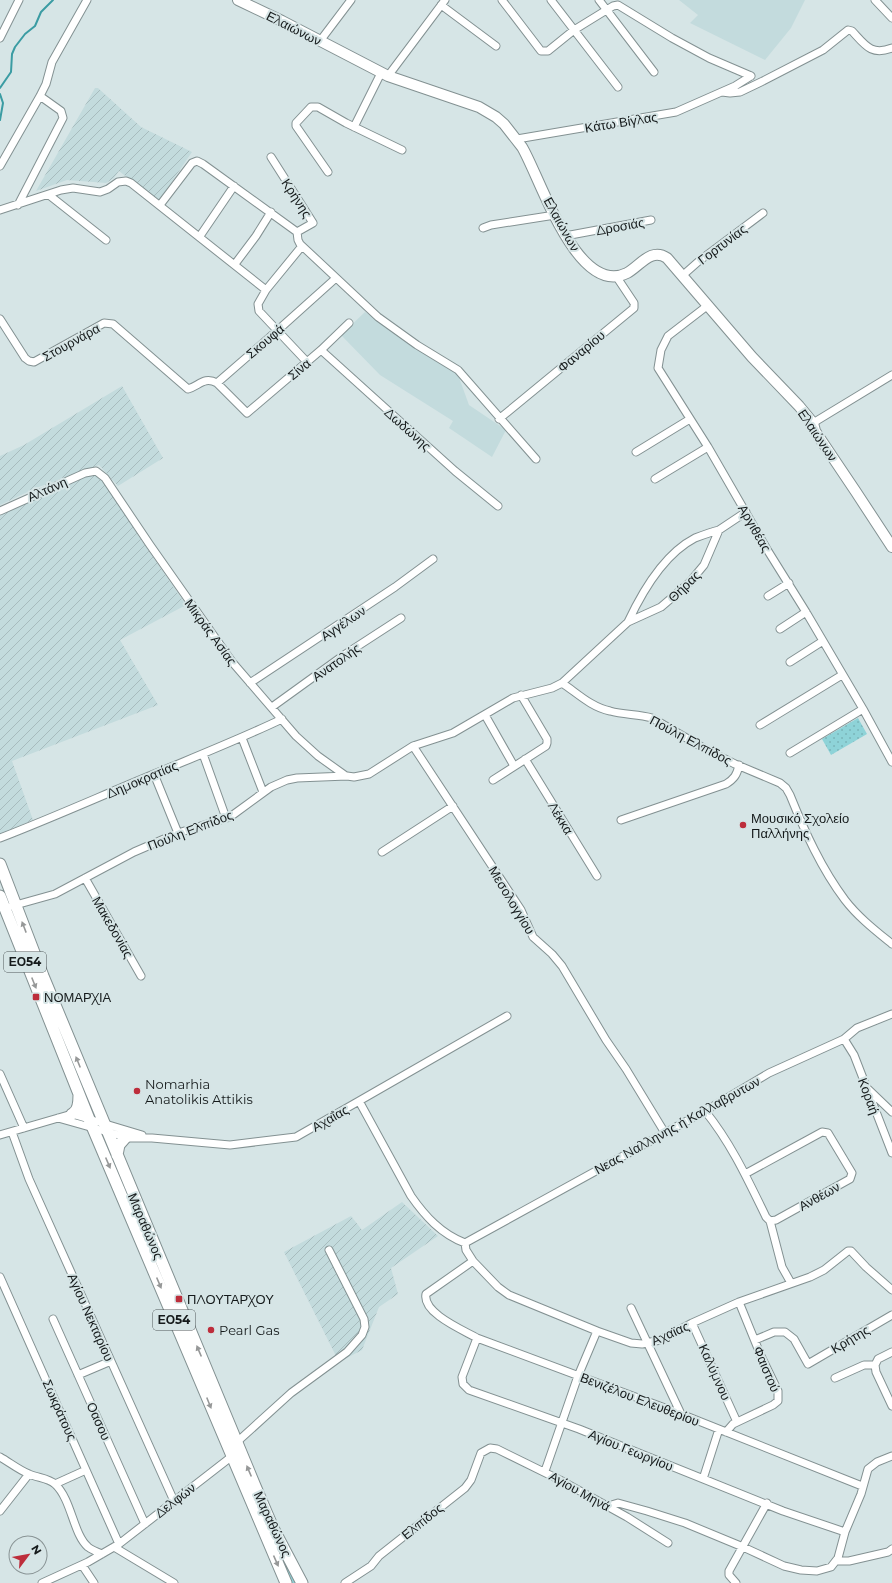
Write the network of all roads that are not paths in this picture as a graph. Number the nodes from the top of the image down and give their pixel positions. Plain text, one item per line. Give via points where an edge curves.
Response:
1 (19, 0) edge
2 (87, 0) edge
3 (238, 0) edge
4 (351, 0) edge
5 (502, 0) edge
6 (551, 0) edge
7 (599, 0) edge
8 (875, 0) edge
9 (443, 2) edge
10 (606, 10) junction
11 (892, 18) edge
12 (574, 30) junction
13 (0, 38) edge
14 (320, 41) junction
15 (496, 46) dead end
16 (892, 48) edge
17 (654, 72) dead end
18 (385, 75) junction
19 (618, 87) dead end
20 (721, 92) junction
21 (40, 96) junction
22 (354, 127) junction
23 (517, 139) junction
24 (402, 150) dead end
25 (271, 157) dead end
26 (0, 166) edge
27 (328, 172) dead end
28 (234, 186) junction
29 (49, 195) junction
30 (18, 205) junction
31 (160, 206) junction
32 (0, 210) edge
33 (271, 212) junction
34 (763, 213) dead end
35 (555, 215) junction
36 (651, 220) dead end
37 (483, 228) dead end
38 (297, 232) junction
39 (200, 236) junction
40 (566, 236) junction
41 (106, 240) dead end
42 (302, 246) junction
43 (235, 264) junction
44 (616, 276) junction
45 (682, 276) junction
46 (336, 278) junction
47 (266, 290) junction
48 (707, 306) junction
49 (0, 318) edge
50 (349, 323) dead end
51 (278, 330) junction
52 (321, 350) junction
53 (307, 362) junction
54 (892, 375) edge
55 (217, 382) junction
56 (499, 419) junction
57 (690, 419) junction
58 (813, 423) junction
59 (708, 447) junction
60 (636, 452) dead end
61 (536, 459) dead end
62 (96, 471) joint
63 (655, 479) dead end
64 (498, 506) dead end
65 (0, 512) edge
66 (746, 512) junction
67 (719, 530) junction
68 (892, 548) edge
69 (433, 559) dead end
70 (789, 583) junction
71 (768, 596) dead end
72 (806, 612) junction
73 (401, 618) dead end
74 (628, 622) junction
75 (780, 629) dead end
76 (823, 641) junction
77 (790, 662) dead end
78 (842, 675) junction
79 (250, 683) junction
80 (562, 683) junction
81 (521, 696) junction
82 (272, 707) junction
83 (863, 709) junction
84 (485, 715) junction
85 (282, 718) junction
86 (760, 725) dead end
87 (242, 738) junction
88 (413, 746) junction
89 (790, 753) dead end
90 (203, 754) junction
91 (525, 759) junction
92 (892, 762) edge
93 (740, 765) junction
94 (514, 766) junction
95 (154, 774) junction
96 (346, 776) junction
97 (493, 780) dead end
98 (263, 792) junction
99 (453, 806) junction
100 (226, 818) junction
101 (621, 820) dead end
102 (178, 833) junction
103 (0, 838) edge
104 (382, 852) dead end
105 (0, 864) edge
106 (598, 876) dead end
107 (85, 878) junction
108 (0, 896) edge
109 (15, 905) junction
110 (4, 908) junction
111 (892, 944) edge
112 (141, 976) dead end
113 (892, 1014) edge
114 (507, 1016) dead end
115 (844, 1039) junction
116 (0, 1074) edge
117 (865, 1086) junction
118 (79, 1095) junction
119 (359, 1101) junction
120 (705, 1111) junction
121 (892, 1112) edge
122 (72, 1114) junction
123 (58, 1118) junction
124 (98, 1126) junction
125 (24, 1128) junction
126 (12, 1132) junction
127 (665, 1133) junction
128 (0, 1135) edge
129 (126, 1137) junction
130 (152, 1138) junction
131 (892, 1153) edge
132 (117, 1155) junction
133 (745, 1174) junction
134 (770, 1221) junction
135 (462, 1242) junction
136 (329, 1250) dead end
137 (473, 1261) junction
138 (0, 1277) edge
139 (791, 1283) junction
140 (892, 1290) edge
141 (739, 1302) junction
142 (631, 1308) dead end
143 (892, 1315) edge
144 (53, 1319) dead end
145 (692, 1323) junction
146 (597, 1331) junction
147 (477, 1338) junction
148 (755, 1340) junction
149 (648, 1343) junction
150 (892, 1352) edge
151 (111, 1360) junction
152 (875, 1364) junction
153 (78, 1375) junction
154 (578, 1376) junction
155 (835, 1378) dead end
156 (892, 1406) edge
157 (681, 1414) junction
158 (737, 1422) junction
159 (562, 1424) junction
160 (719, 1429) junction
161 (726, 1432) junction
162 (237, 1442) junction
163 (487, 1449) joint
164 (892, 1456) edge
165 (0, 1457) edge
166 (231, 1457) junction
167 (86, 1470) junction
168 (545, 1471) junction
169 (29, 1474) junction
170 (703, 1480) junction
171 (54, 1484) junction
172 (862, 1486) junction
173 (174, 1501) junction
174 (767, 1503) junction
175 (608, 1506) junction
176 (0, 1511) edge
177 (145, 1524) junction
178 (845, 1532) junction
179 (668, 1543) dead end
180 (117, 1546) junction
181 (743, 1546) junction
182 (892, 1549) edge
183 (102, 1554) junction
184 (835, 1563) junction
185 (82, 1565) junction
186 (46, 1582) edge
187 (94, 1583) edge
188 (174, 1583) edge
189 (286, 1583) edge
190 (302, 1583) edge
191 (345, 1583) edge
192 (736, 1583) edge

1 - 13 street
2 - 21 street via 52,62
3 - 14 main road, Ελαιώνων
4 - 14 street
5 - 12 street via 541,51 548,51
6 - 12 street
7 - 10 street
8 - 11 street
9 - 15 street
9 - 18 street
10 - 12 street
10 - 17 street
10 - 20 street, Κάτω Βίγλας via 618,5 623,7 709,58 751,76
12 - 19 street
14 - 18 main road, Ελαιώνων
16 - 20 street via 879,52 870,49 848,30 823,50 763,81 735,93
18 - 22 street
18 - 23 main road, Ελαιώνων via 479,107 500,120
20 - 23 street, Κάτω Βίγλας via 665,115
21 - 26 street
21 - 30 street via 61,111 62,118
22 - 24 street
22 - 27 street via 314,106 310,107 296,123
23 - 35 main road, Ελαιώνων
25 - 38 street, Κρήνης via 313,223
28 - 31 street via 196,161
28 - 33 street
28 - 39 street
29 - 30 street
29 - 31 street via 73,188 100,192 118,182 126,181
29 - 41 street
30 - 32 street
31 - 39 street
33 - 38 street
33 - 43 street
34 - 45 street, Γορτυνίας via 698,261
35 - 37 street
35 - 40 main road, Ελαιώνων
36 - 40 street, Δροσιάς
38 - 42 street
39 - 43 street
40 - 44 main road, Ελαιώνων via 579,256 589,265 604,274
42 - 46 street
42 - 47 street
43 - 47 street
44 - 45 main road, Ελαιώνων via 628,272 657,254 667,258
44 - 56 street, Φαναρίου via 634,308
45 - 48 main road, Ελαιώνων
46 - 51 street, Σκουφά
46 - 56 street via 378,317 458,370
47 - 51 street via 258,304 259,311
48 - 57 street, Αργιθέας via 670,334 663,344 659,358 660,370
48 - 58 main road, Ελαιώνων
49 - 55 street, Στουρνάρα via 29,361 34,362 104,323 113,324 188,389 206,380
50 - 52 street, Σίνα
51 - 53 street
51 - 55 street, Σκουφά
52 - 53 street, Σίνα
52 - 64 street, Δωδώνης via 455,471
53 - 55 street, Σίνα via 247,413
54 - 58 street
56 - 61 street
57 - 59 street, Αργιθέας
57 - 60 street
58 - 68 main road, Ελαιώνων via 815,431
59 - 63 street
59 - 66 street, Αργιθέας
62 - 65 street, Αλτάνη via 85,473
62 - 79 street, Μικράς Ασίας via 105,478 184,595
66 - 67 street, Θήρας
66 - 70 street, Αργιθέας
67 - 74 street, Θήρας via 695,538 681,547 650,581
67 - 74 street, Θήρας via 704,565 689,583 661,607
69 - 79 street, Αγγέλων via 383,596
70 - 71 street
70 - 72 street, Αργιθέας
72 - 75 street
72 - 76 street, Αργιθέας
73 - 82 street, Ανατολής
74 - 80 street, Θήρας
76 - 77 street
76 - 78 street, Αργιθέας
78 - 83 street, Αργιθέας
78 - 86 street
79 - 82 street, Μικράς Ασίας
80 - 81 street, Πούλη Ελπίδος
80 - 93 street, Πούλη Ελπίδος via 588,702 610,711 652,718 707,750
81 - 84 street, Πούλη Ελπίδος via 503,703
81 - 91 street via 547,741 546,746
82 - 85 street, Μικράς Ασίας
83 - 89 street
83 - 92 street, Αργιθέας
84 - 88 street, Πούλη Ελπίδος via 453,733
84 - 94 street
85 - 87 street, Δημοκρατίας
85 - 96 street, Μικράς Ασίας via 306,746
87 - 90 street, Δημοκρατίας
87 - 98 street
88 - 96 street, Πούλη Ελπίδος via 369,774
88 - 99 street, Μεσολογγίου
90 - 95 street, Δημοκρατίας
90 - 100 street
91 - 94 street
91 - 106 street, Λέκκα
93 - 101 street via 733,780 726,784
93 - 111 street, Πούλη Ελπίδος via 786,788 811,844 832,881 852,908
94 - 97 street
95 - 102 street
95 - 103 street, Δημοκρατίας
96 - 98 street, Πούλη Ελπίδος via 292,779
98 - 100 street, Πούλη Ελπίδος
99 - 104 street
99 - 127 street, Μεσολογγίου via 521,910 534,936 562,966
100 - 102 street, Πούλη Ελπίδος
102 - 107 street, Πούλη Ελπίδος via 134,852
105 - 109 main road, Μαραθώνος / ΕΟ54
107 - 109 street, Πούλη Ελπίδος via 55,894
107 - 112 street, Μακεδονίας
108 - 110 main road, Μαραθώνος / ΕΟ54
109 - 110 street, Πούλη Ελπίδος
124 -> 109 main road, Μαραθώνος / ΕΟ54
110 -> 118 main road, Μαραθώνος / ΕΟ54
113 - 115 street, Νεας Nαλληνης ή Καλλαβρυτων via 857,1028
114 - 119 street
115 - 117 street, Κοραή via 854,1055
115 - 120 street, Νεας Nαλληνης ή Καλλαβρυτων via 769,1073
116 - 125 street
117 - 121 street
117 - 131 street, Κοραή
118 - 122 main road via 78,1106
118 - 124 main road, Μαραθώνος / ΕΟ54
119 - 130 street, Αχαΐας via 302,1134 289,1138 230,1145
119 - 135 street, Αχαΐας via 420,1209 436,1226
120 - 127 street, Νεας Nαλληνης ή Καλλαβρυτων
120 - 133 street
122 - 123 street
122 - 124 street
123 - 124 street
123 - 125 street
124 - 129 street, Αχαΐας
124 - 130 street, Αχαΐας
124 - 132 main road, Μαραθώνος / ΕΟ54
124 -> 166 main road, Μαραθώνος / ΕΟ54
125 - 126 street
126 - 128 street
126 - 151 street, Αγίου Νεκταρίου via 28,1179
127 - 135 street, Νεας Nαλληνης ή Καλλαβρυτων
129 - 130 street, Αχαΐας
129 - 132 main road via 119,1145
162 -> 132 main road, Μαραθώνος / ΕΟ54
133 - 134 street
133 - 134 street, Ανθέων via 822,1132 828,1133 852,1173 850,1179
134 - 139 street via 782,1267
135 - 137 street, Αχαϊας
136 - 162 street via 365,1321 362,1335 347,1352 291,1392
137 - 146 street, Αχαϊας via 509,1295
137 - 147 street, Βενιζέλου Ελευθερίου via 428,1290 425,1300 436,1313
138 - 167 street, Σωκράτους
139 - 140 street, Αχαϊας via 824,1270 851,1250
139 - 141 street, Αχαϊας
141 - 145 street, Αχαϊας
141 - 148 street, Φαιστού
142 - 149 street
143 - 148 street, Κρήτης via 808,1364 794,1339 785,1332 774,1332
144 - 153 street, Οασου
145 - 149 street, Αχαϊας via 660,1340
145 - 158 street, Καλύμνου
146 - 149 street, Αχαϊας via 631,1343
146 - 154 street
147 - 154 street, Βενιζέλου Ελευθερίου
147 - 159 street, Αγίου Γεωργίου via 463,1374 462,1382 466,1387
148 - 158 street, Φαιστού via 779,1398 773,1405
149 - 157 street
150 - 152 street via 878,1359
151 - 153 street
151 - 173 street, Αγίου Νεκταρίου
152 - 155 street via 864,1365
152 - 156 street via 876,1372
153 - 177 street, Οασου
154 - 157 street, Βενιζέλου Ελευθερίου
154 - 159 street
157 - 160 street, Βενιζέλου Ελευθερίου
158 - 161 street, Φαιστού
159 - 168 street
159 - 170 street, Αγίου Γεωργίου
160 - 161 street, Βενιζέλου Ελευθερίου
160 - 170 street
161 - 172 street, Βενιζέλου Ελευθερίου
190 -> 162 main road, Μαραθώνος / ΕΟ54 via 273,1528
163 - 168 street, Αγίου Μηνά via 498,1449
163 - 191 street, Ελπίδος via 479,1456 471,1480 465,1488 379,1556 371,1566
164 - 172 street via 870,1466
165 - 169 street
166 - 173 street, Δελφών
166 -> 189 main road, Μαραθώνος / ΕΟ54
167 - 171 street
167 - 180 street, Σωκράτους
168 - 175 street, Αγίου Μηνά
169 - 171 street
169 - 176 street
170 - 174 street, Αγίου Γεωργίου
171 - 183 street via 67,1503 80,1536 88,1547
172 - 178 street
173 - 177 street, Δελφών
174 - 178 street, Αγίου Γεωργίου
174 - 181 street
175 - 179 street, Αγίου Μηνά
175 - 181 street via 618,1503 647,1511
177 - 180 street, Δελφών
178 - 184 street
180 - 183 street, Δελφών
180 - 188 street
181 - 184 street via 784,1566 801,1570 817,1571 829,1568
181 - 192 street via 729,1571 729,1575
182 - 184 street
183 - 185 street, Δελφών
185 - 186 street, Δελφών
185 - 187 street

